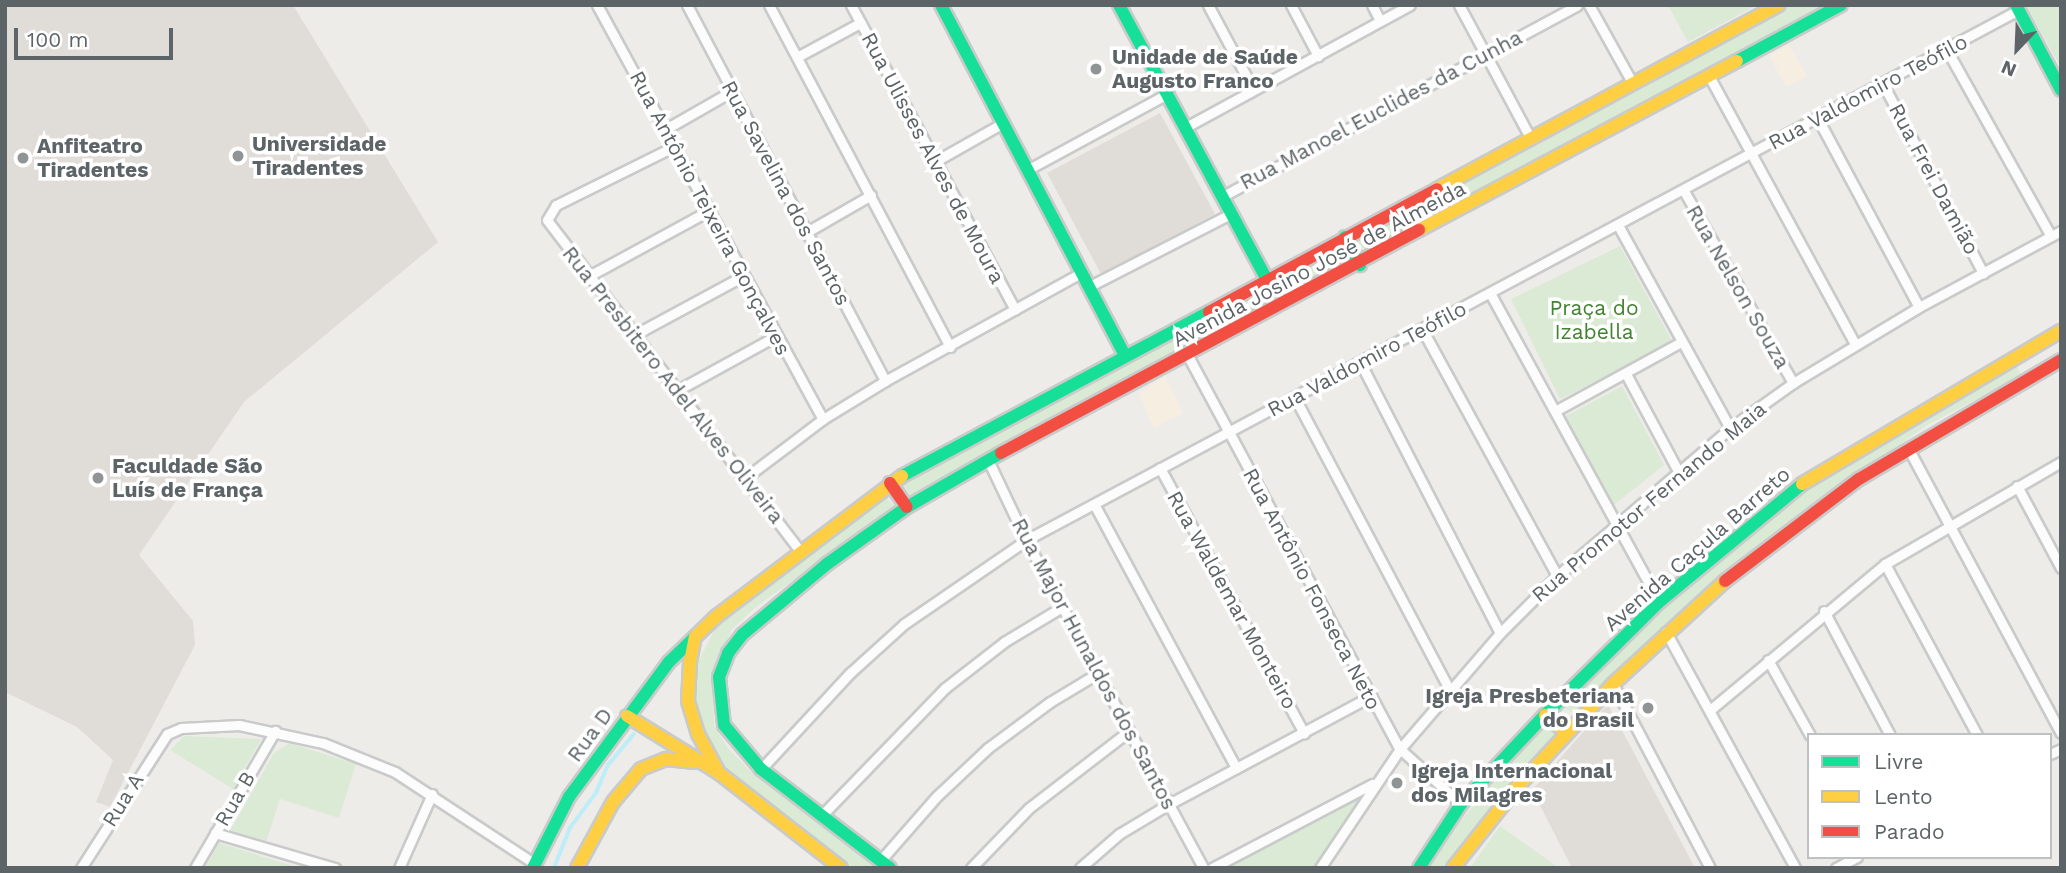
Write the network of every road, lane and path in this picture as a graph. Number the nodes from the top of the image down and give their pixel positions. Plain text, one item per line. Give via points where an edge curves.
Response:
1 (597, 5) edge
2 (687, 5) edge
3 (769, 5) edge
4 (850, 5) edge
5 (941, 5) edge
6 (1119, 5) edge
7 (1208, 5) edge
8 (1292, 5) edge
9 (1372, 5) edge
10 (1410, 5) edge
11 (1459, 5) edge
12 (1577, 5) edge
13 (1589, 5) edge
14 (1779, 5) edge
15 (1841, 5) edge
16 (2017, 8) edge
17 (1380, 21) junction
18 (860, 23) junction
19 (1486, 52) junction
20 (1948, 52) junction
21 (1318, 56) junction
22 (797, 57) junction
23 (1709, 76) junction
24 (1633, 84) junction
25 (1884, 86) junction
26 (1253, 89) junction
27 (2061, 90) edge
28 (732, 91) junction
29 (1167, 94) junction
30 (1818, 120) junction
31 (1003, 123) junction
32 (1186, 127) junction
33 (664, 130) junction
34 (1531, 139) junction
35 (673, 147) junction
36 (1751, 153) junction
37 (934, 162) junction
38 (1027, 170) junction
39 (1684, 191) junction
40 (871, 195) junction
41 (1223, 196) junction
42 (708, 211) junction
43 (1232, 213) junction
44 (1619, 227) junction
45 (2061, 231) edge
46 (805, 233) junction
47 (2051, 236) junction
48 (1345, 237) junction
49 (1360, 265) junction
50 (1082, 273) junction
51 (1983, 273) junction
52 (587, 276) junction
53 (743, 276) junction
54 (1266, 278) junction
55 (1088, 287) junction
56 (1490, 293) junction
57 (1919, 307) junction
58 (1015, 310) junction
59 (1422, 329) junction
60 (2061, 331) edge
61 (634, 335) junction
62 (776, 336) junction
63 (1681, 342) junction
64 (1855, 344) junction
65 (950, 346) junction
66 (2023, 352) junction
67 (1124, 353) junction
68 (1188, 356) junction
69 (2061, 360) edge
70 (1361, 364) junction
71 (1626, 374) junction
72 (2035, 374) junction
73 (885, 382) junction
74 (1793, 383) junction
75 (676, 391) junction
76 (1295, 398) junction
77 (1555, 411) junction
78 (823, 419) junction
79 (1730, 428) junction
80 (1228, 433) junction
81 (1908, 448) junction
82 (988, 460) junction
83 (2061, 462) edge
84 (1160, 468) junction
85 (1679, 473) junction
86 (745, 478) junction
87 (890, 483) junction
88 (2017, 486) junction
89 (1094, 504) junction
90 (907, 507) junction
91 (1949, 523) junction
92 (1619, 524) junction
93 (1026, 540) junction
94 (799, 550) junction
95 (1885, 564) junction
96 (2061, 568) edge
97 (1557, 576) junction
98 (1659, 602) junction
99 (1062, 607) junction
100 (1824, 611) junction
101 (1666, 632) junction
102 (1500, 633) junction
103 (695, 637) junction
104 (1768, 660) junction
105 (1098, 673) junction
106 (1614, 684) junction
107 (1449, 689) junction
108 (1368, 697) junction
109 (1710, 710) junction
110 (1545, 715) junction
111 (627, 716) junction
112 (275, 731) junction
113 (1129, 732) junction
114 (1304, 733) junction
115 (1567, 733) junction
116 (1809, 733) edge
117 (1890, 733) edge
118 (1976, 733) edge
119 (2061, 733) edge
120 (1400, 749) junction
121 (695, 762) junction
122 (1236, 768) junction
123 (761, 769) junction
124 (719, 773) junction
125 (1373, 783) junction
126 (432, 794) junction
127 (1169, 804) junction
128 (1461, 804) junction
129 (821, 816) junction
130 (215, 834) junction
131 (1853, 859) edge
132 (885, 864) edge
133 (534, 866) edge
134 (81, 868) edge
135 (195, 868) edge
136 (335, 868) edge
137 (399, 868) edge
138 (577, 868) edge
139 (841, 868) edge
140 (971, 868) edge
141 (1080, 868) edge
142 (1203, 868) edge
143 (1212, 868) edge
144 (1320, 868) edge
145 (1419, 868) edge
146 (1453, 868) edge
147 (1710, 868) edge
148 (1795, 868) edge
149 (1836, 868) edge

1 - 33 street, Rua Antônio Teixeira Gonçalves
2 - 28 street, Rua Savelina dos Santos
3 - 22 street
4 - 18 street, Rua Ulisses Alves de Moura
5 - 31 main road
6 - 29 main road
7 - 26 street
8 - 21 street
9 - 17 street
10 - 17 street
11 - 19 street
12 - 19 street, Rua Manoel Euclides da Cunha
13 - 24 street
14 - 24 main road, Avenida Josino José de Almeida
15 - 23 main road, Avenida Josino José de Almeida
16 - 20 street, Rua Valdomiro Teófilo
16 - 27 main road
17 - 21 street
18 - 22 street
18 - 37 street, Rua Ulisses Alves de Moura
19 - 34 street
19 - 41 street, Rua Manoel Euclides da Cunha
20 - 25 street, Rua Valdomiro Teófilo
20 - 47 street
21 - 26 street
22 - 40 street
23 - 36 street
23 - 49 main road, Avenida Josino José de Almeida
24 - 34 main road, Avenida Josino José de Almeida
25 - 30 street, Rua Valdomiro Teófilo
25 - 51 street, Rua Frei Damião
26 - 32 street
28 - 33 street
28 - 46 street, Rua Savelina dos Santos
29 - 32 main road
29 - 38 street
30 - 36 street, Rua Valdomiro Teófilo
30 - 57 street
31 - 37 street
31 - 38 main road
32 - 41 main road
33 - 35 street, Rua Antônio Teixeira Gonçalves
34 - 48 main road, Avenida Josino José de Almeida
35 - 42 street, Rua Antônio Teixeira Gonçalves
35 - 52 street, Rua Presbitero Adel Alves Oliveira via 556,205 547,220
36 - 39 street, Rua Valdomiro Teófilo
36 - 64 street
37 - 58 street, Rua Ulisses Alves de Moura
38 - 50 main road
39 - 44 street, Rua Valdomiro Teófilo
39 - 74 street, Rua Nelson Souza
40 - 46 street
40 - 65 street
41 - 43 main road
42 - 52 street
42 - 53 street, Rua Antônio Teixeira Gonçalves
43 - 54 main road
43 - 55 street
44 - 56 street, Rua Valdomiro Teófilo
44 - 63 street
45 - 47 street, Rua Promotor Fernando Maia
46 - 73 street, Rua Savelina dos Santos
47 - 51 street, Rua Promotor Fernando Maia
48 - 49 main road
48 - 54 main road, Avenida Josino José de Almeida
49 - 68 main road, Avenida Josino José de Almeida
50 - 55 main road
50 - 58 street
51 - 57 street, Rua Promotor Fernando Maia
52 - 61 street, Rua Presbitero Adel Alves Oliveira
53 - 61 street
53 - 62 street, Rua Antônio Teixeira Gonçalves
54 - 67 main road, Avenida Josino José de Almeida
55 - 67 main road
56 - 59 street, Rua Valdomiro Teófilo
56 - 77 street
57 - 64 street, Rua Promotor Fernando Maia
58 - 65 street
59 - 70 street, Rua Valdomiro Teófilo
59 - 97 street
60 - 66 main road, Avenida Caçula Barreto
61 - 75 street, Rua Presbitero Adel Alves Oliveira
62 - 75 street
62 - 78 street, Rua Antônio Teixeira Gonçalves
63 - 71 street
63 - 79 street
64 - 74 street, Rua Promotor Fernando Maia
65 - 73 street
66 - 72 main road
66 - 98 main road, Avenida Caçula Barreto via 1808,479
67 - 87 main road, Avenida Josino José de Almeida
68 - 80 street, Rua Antônio Fonseca Neto
68 - 82 main road, Avenida Josino José de Almeida
69 - 72 main road, Avenida Caçula Barreto
70 - 76 street, Rua Valdomiro Teófilo
70 - 102 street
71 - 77 street
71 - 85 street
72 - 81 main road, Avenida Caçula Barreto
73 - 78 street
74 - 79 street, Rua Promotor Fernando Maia
75 - 86 street, Rua Presbitero Adel Alves Oliveira
76 - 80 street, Rua Valdomiro Teófilo
76 - 107 street
77 - 92 street
78 - 86 street
79 - 85 street, Rua Promotor Fernando Maia
80 - 84 street, Rua Valdomiro Teófilo
80 - 108 street, Rua Antônio Fonseca Neto
81 - 91 street
81 - 101 main road, Avenida Caçula Barreto via 1790,528
82 - 90 main road, Avenida Josino José de Almeida
82 - 93 street, Rua Major Hunaldos dos Santos
83 - 88 street
84 - 89 street, Rua Valdomiro Teófilo
84 - 114 street, Rua Waldemar Monteiro
85 - 92 street, Rua Promotor Fernando Maia
86 - 94 street, Rua Presbitero Adel Alves Oliveira
87 - 90 main road
87 - 94 main road, Avenida Josino José de Almeida
88 - 91 street
88 - 96 street
89 - 93 street, Rua Valdomiro Teófilo
89 - 122 street
90 - 123 main road, Avenida Josino José de Almeida via 822,567 743,634 728,653 719,677 724,725
91 - 95 street
91 - 119 street
92 - 97 street, Rua Promotor Fernando Maia
92 - 98 street
93 - 99 street, Rua Major Hunaldos dos Santos
93 - 123 street, Rua Valdomiro Teófilo via 904,624 850,673
94 - 103 main road, Rua D
95 - 100 street
95 - 118 street
97 - 102 street, Rua Promotor Fernando Maia
98 - 110 main road, Avenida Caçula Barreto
99 - 105 street, Rua Major Hunaldos dos Santos
99 - 129 street via 1004,642 944,688
100 - 104 street
100 - 117 street
101 - 106 main road, Avenida Caçula Barreto
101 - 109 street
102 - 107 street, Rua Promotor Fernando Maia
103 - 111 main road, Rua D
103 - 124 main road via 688,701 698,734
104 - 109 street
104 - 116 street
105 - 113 street, Rua Major Hunaldos dos Santos
105 - 132 street via 988,748 937,796
106 - 115 main road, Avenida Caçula Barreto
106 - 147 street
107 - 120 street, Rua Promotor Fernando Maia
108 - 114 street
108 - 120 street, Rua Antônio Fonseca Neto
109 - 148 street
110 - 115 main road
110 - 128 main road, Avenida Caçula Barreto
111 - 121 main road
111 - 133 main road, Rua D via 569,797
112 - 126 street via 349,751
112 - 130 street, Rua B
112 - 134 street, Rua A via 199,726 167,734
113 - 127 street, Rua Major Hunaldos dos Santos
113 - 140 street via 1029,808
114 - 122 street
115 - 146 main road, Avenida Caçula Barreto
120 - 125 street, Rua Promotor Fernando Maia
120 - 128 street, Rua Antônio Fonseca Neto
121 - 124 main road
121 - 138 main road via 666,759 641,769 613,802
122 - 127 street
123 - 129 main road, Avenida Josino José de Almeida
124 - 139 main road
125 - 143 street
125 - 144 street, Rua Promotor Fernando Maia
126 - 133 street
126 - 137 street
127 - 141 street via 1119,834
127 - 142 street, Rua Major Hunaldos dos Santos
128 - 145 main road, Avenida Caçula Barreto
129 - 132 main road, Avenida Josino José de Almeida
130 - 135 street, Rua B
130 - 136 street
131 - 149 street

